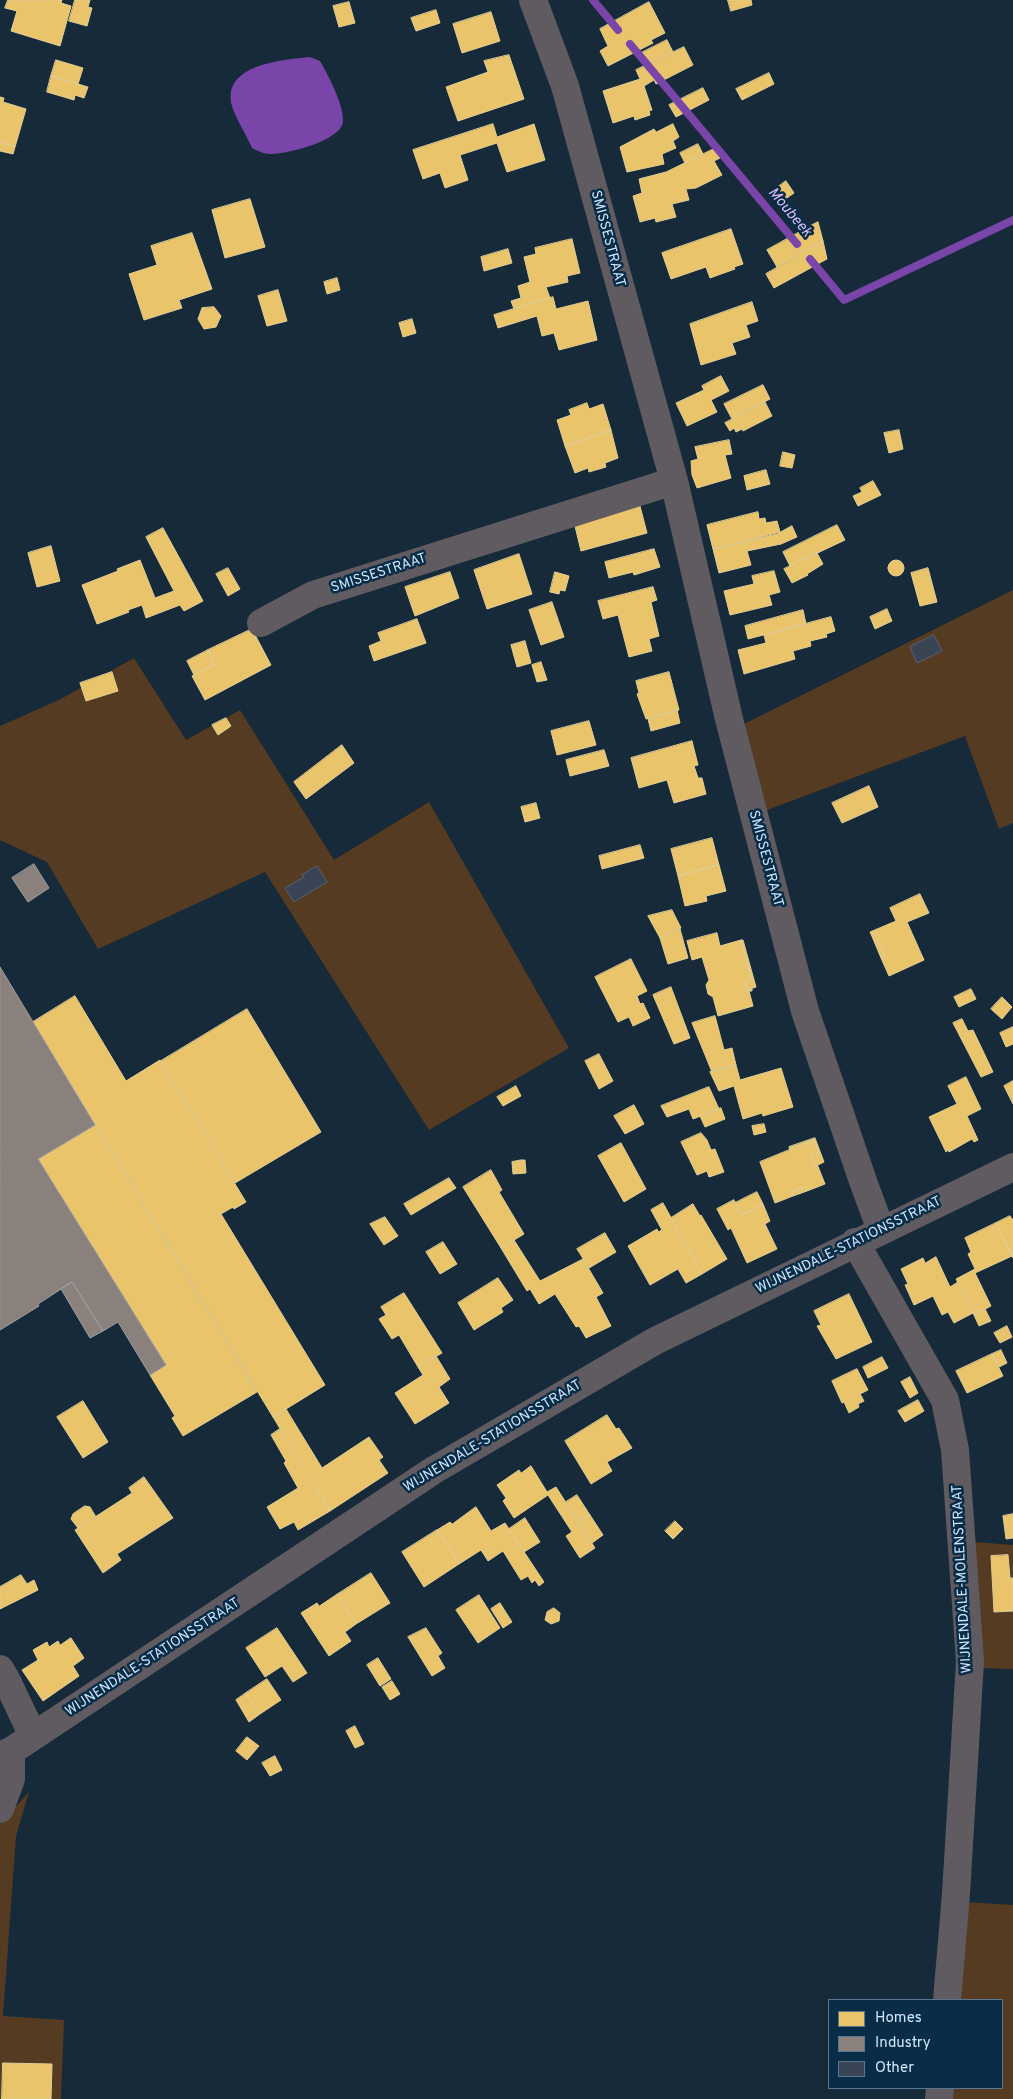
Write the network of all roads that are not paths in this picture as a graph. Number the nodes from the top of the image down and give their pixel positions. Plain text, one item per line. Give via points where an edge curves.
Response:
1 (533, 0) edge
2 (674, 481) junction
3 (261, 623) dead end
4 (1013, 1167) edge
5 (881, 1230) junction
6 (855, 1242) junction
7 (0, 1669) edge
8 (15, 1748) edge
9 (0, 1809) edge
10 (947, 1999) edge

1 - 2 street, SMISSESTRAAT via 565,86
2 - 3 street, SMISSESTRAAT via 313,595
2 - 5 street, SMISSESTRAAT via 729,719 805,1012
4 - 5 street, WIJNENDALE-STATIONSSTRAAT
5 - 6 street, WIJNENDALE-STATIONSSTRAAT
6 - 8 street, WIJNENDALE-STATIONSSTRAAT via 655,1341 434,1470
6 - 10 street, WIJNENDALE-MOLENSTRAAT via 945,1400 955,1450 970,1661
7 - 8 street via 7,1681
8 - 9 street via 10,1779

